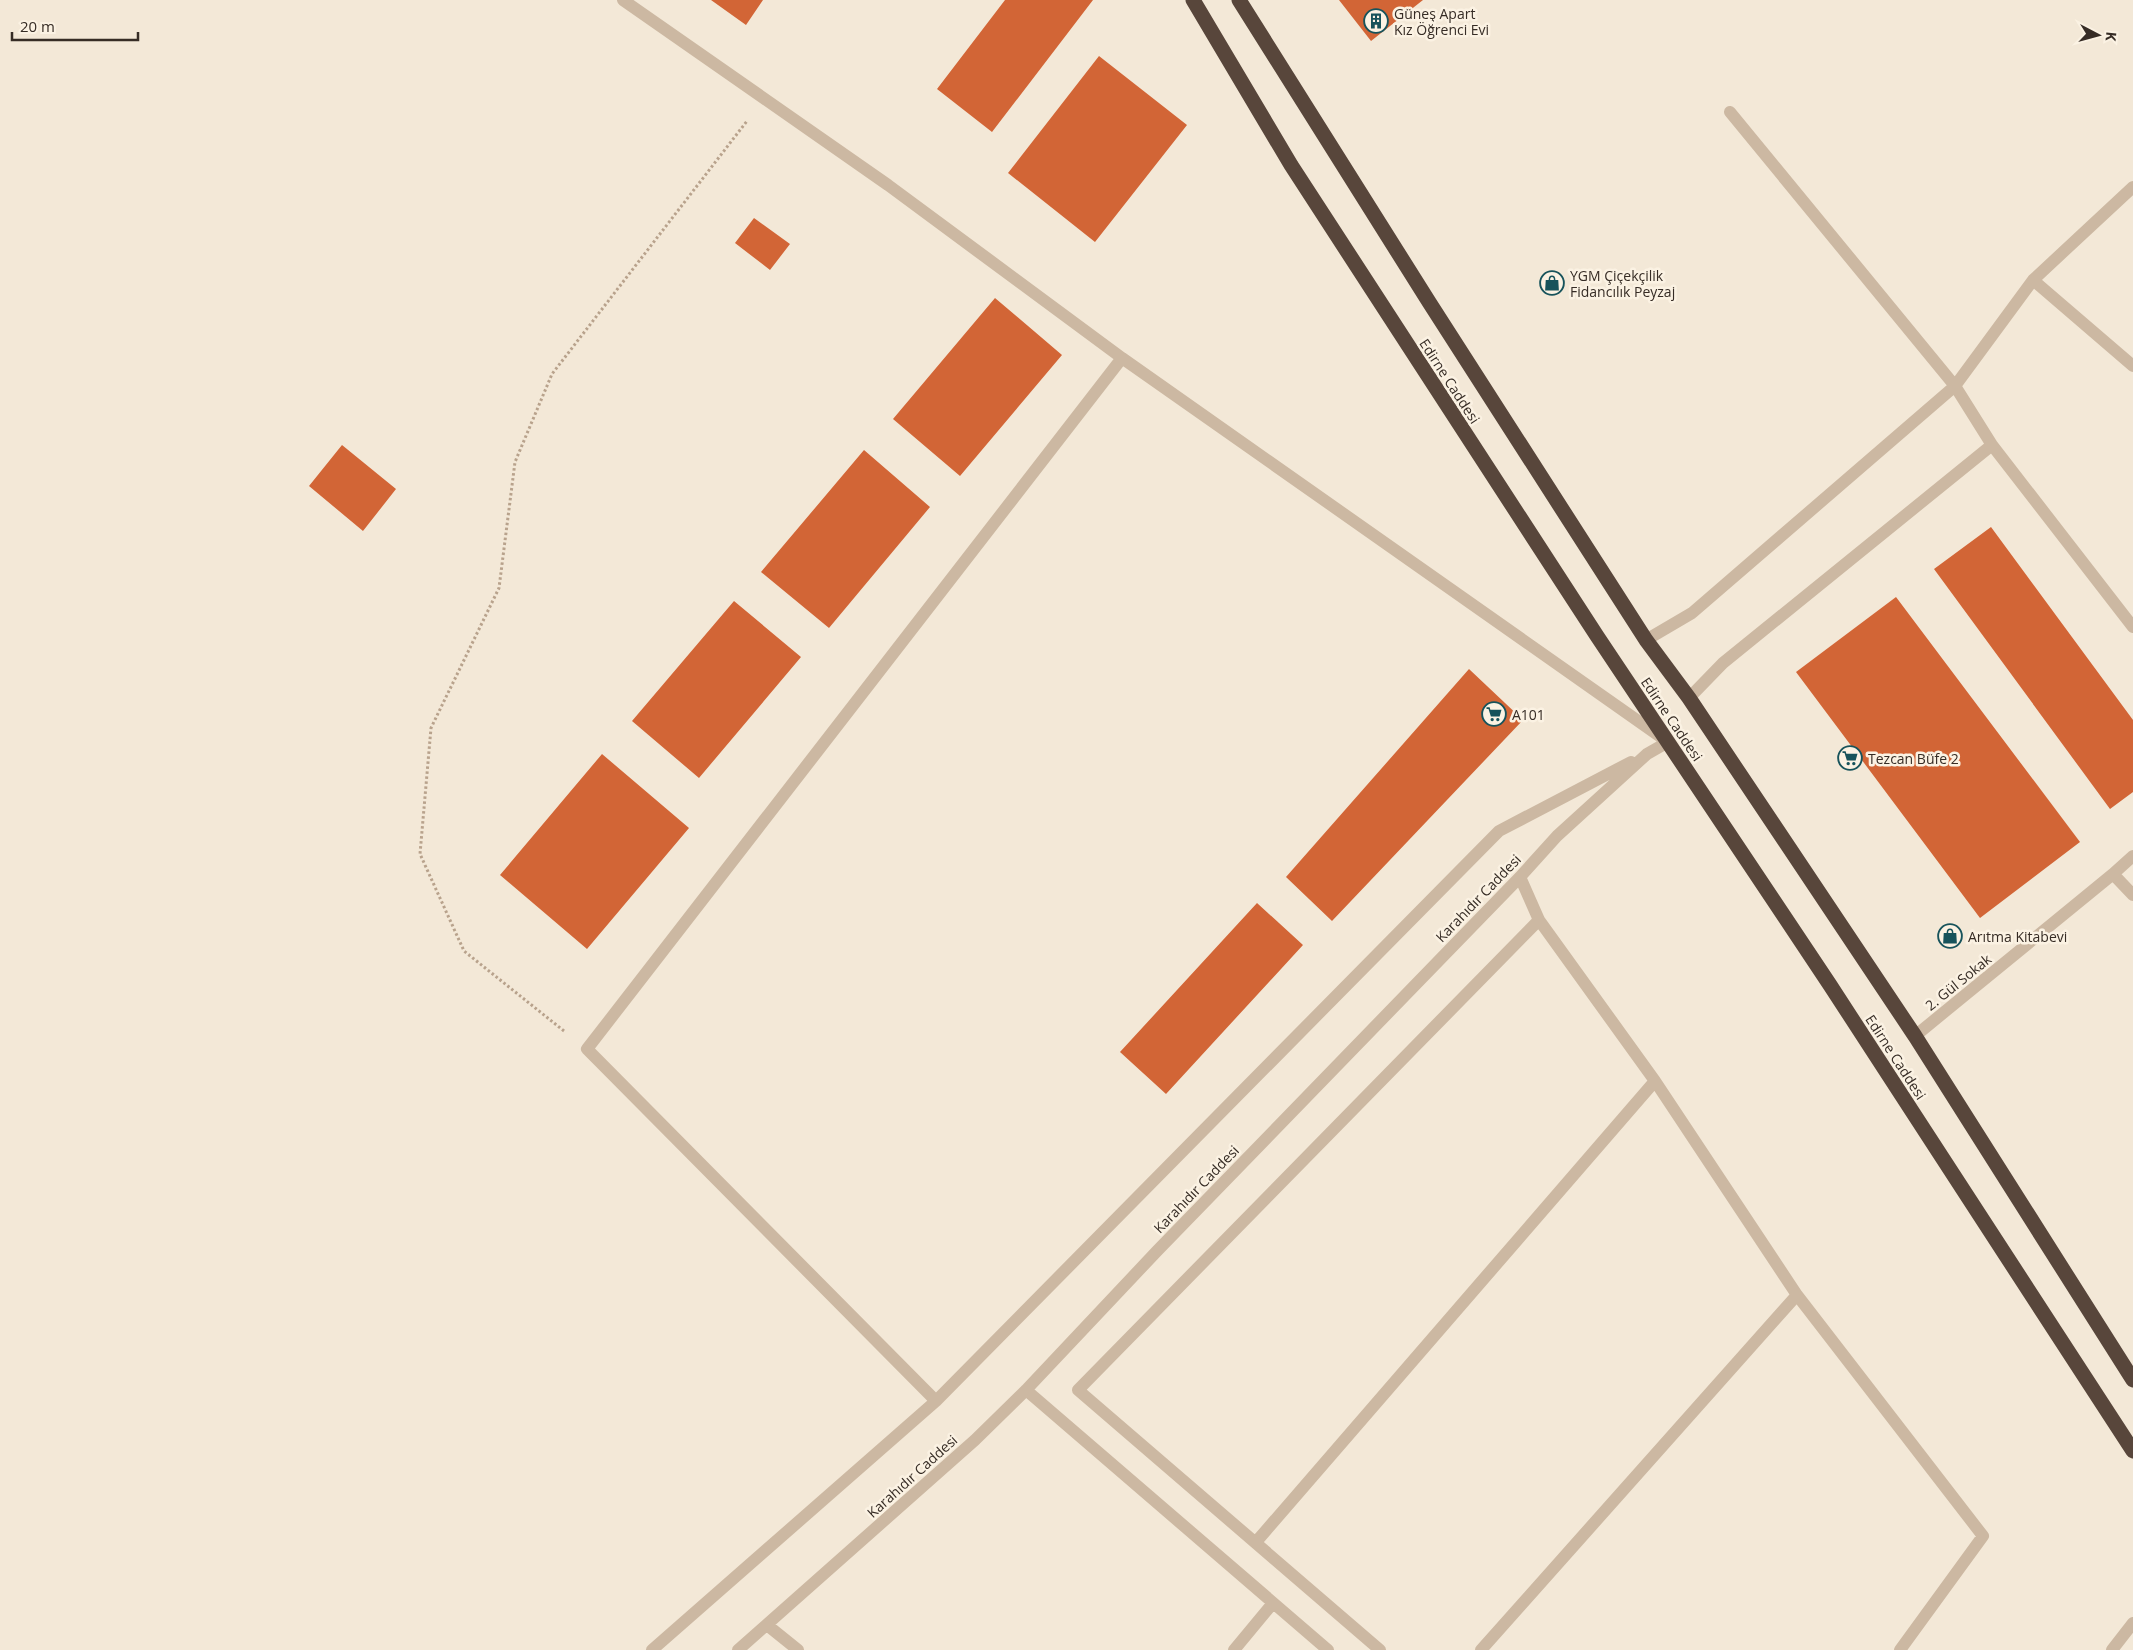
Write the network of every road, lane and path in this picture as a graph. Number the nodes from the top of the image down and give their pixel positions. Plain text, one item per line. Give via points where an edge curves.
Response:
1 (622, 0) edge
2 (1193, 0) edge
3 (1239, 0) edge
4 (764, 99) junction
5 (1730, 112) dead end
6 (2133, 187) edge
7 (2033, 280) junction
8 (1122, 358) junction
9 (2133, 366) edge
10 (1955, 386) junction
11 (1992, 445) junction
12 (2133, 627) edge
13 (1646, 640) junction
14 (1689, 698) junction
15 (1668, 742) junction
16 (1646, 754) junction
17 (2133, 856) edge
18 (2113, 874) junction
19 (1520, 877) junction
20 (2133, 895) edge
21 (1539, 920) junction
22 (1915, 1036) junction
23 (587, 1049) junction
24 (1655, 1081) junction
25 (1797, 1295) junction
26 (2133, 1380) edge
27 (1026, 1390) junction
28 (936, 1400) junction
29 (2133, 1450) edge
30 (1256, 1542) junction
31 (1273, 1603) junction
32 (2133, 1622) edge
33 (767, 1625) junction
34 (652, 1650) edge
35 (738, 1650) edge
36 (798, 1650) edge
37 (1234, 1650) edge
38 (1328, 1650) edge
39 (1380, 1650) edge
40 (1481, 1650) edge
41 (1900, 1650) edge
42 (2112, 1650) edge

1 - 4 street
2 - 15 highway, Edirne Caddesi via 1291,165
3 - 13 highway, Edirne Caddesi
4 - 8 street
4 - 23 path via 552,374 515,462 499,588 432,728 420,854 464,952
5 - 10 street
6 - 7 street
7 - 9 street
7 - 10 street
8 - 15 street
8 - 23 street
10 - 11 street
10 - 13 street via 1692,613
11 - 12 street
11 - 14 street via 1723,663
13 - 14 highway, Edirne Caddesi
14 - 22 highway, Edirne Caddesi
15 - 16 street, Karahıdır Caddesi
15 - 29 highway, Edirne Caddesi
16 - 19 street, Karahıdır Caddesi via 1557,836
16 - 28 street via 1499,831
17 - 18 street, 2. Gül Sokak
18 - 20 street
18 - 22 street, 2. Gül Sokak
19 - 21 street
19 - 27 street, Karahıdır Caddesi
21 - 24 street
21 - 30 street via 1078,1390
22 - 26 highway, Edirne Caddesi
23 - 28 street
24 - 25 street
24 - 30 street
25 - 40 street
25 - 41 street via 1983,1536
27 - 31 street
27 - 33 street, Karahıdır Caddesi via 976,1440
28 - 34 street
30 - 39 street
31 - 37 street
31 - 38 street
32 - 42 street
33 - 35 street, Karahıdır Caddesi
33 - 36 street

